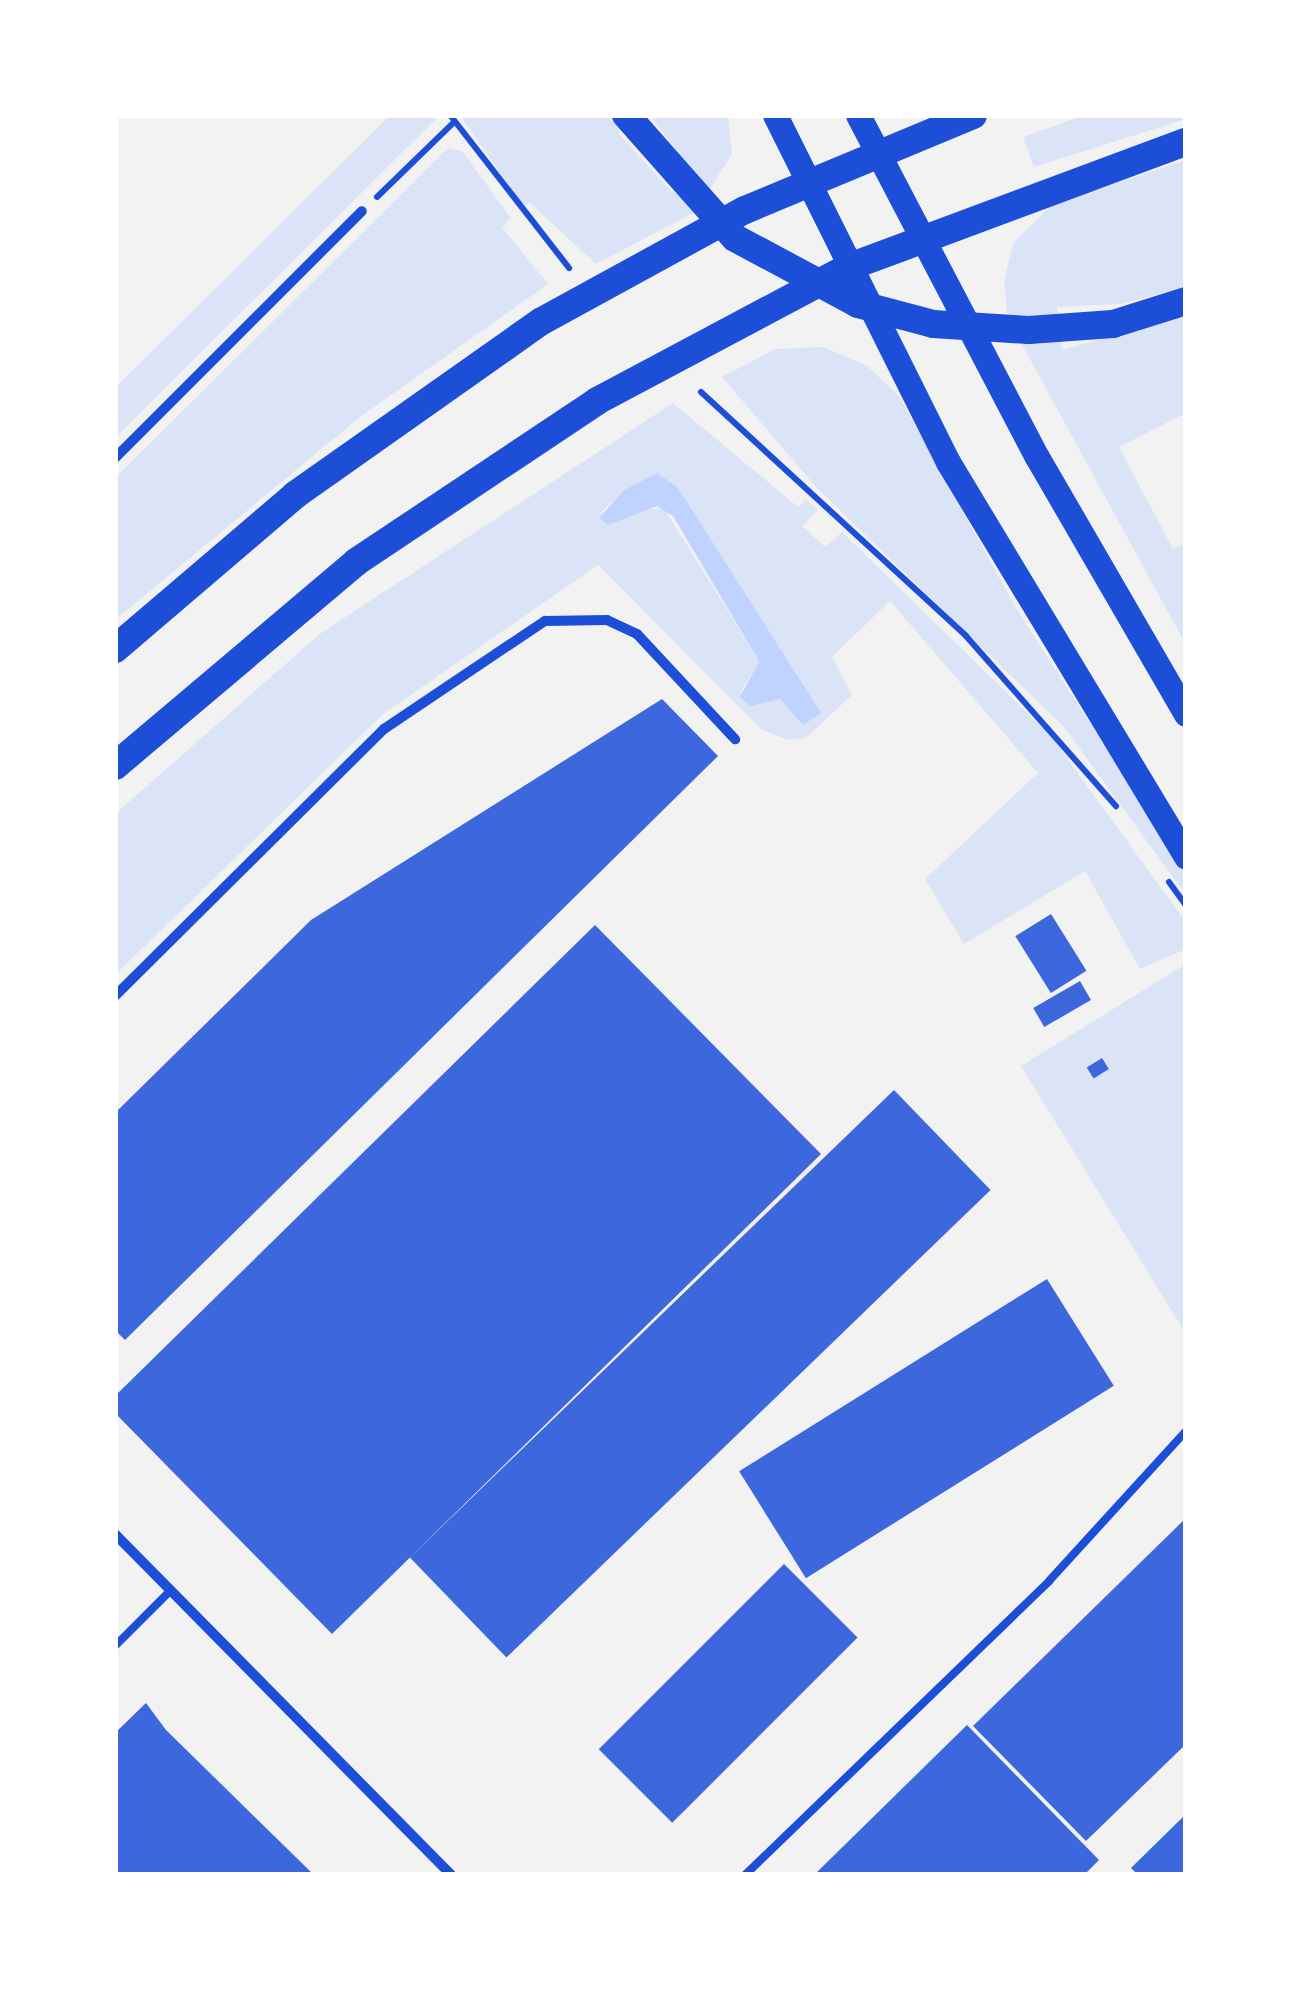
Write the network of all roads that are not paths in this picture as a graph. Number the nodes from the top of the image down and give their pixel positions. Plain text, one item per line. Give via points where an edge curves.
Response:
1 (626, 115) edge
2 (774, 115) edge
3 (858, 115) edge
4 (973, 115) edge
5 (1186, 142) edge
6 (877, 150) junction
7 (806, 181) junction
8 (362, 211) road end
9 (924, 236) junction
10 (850, 268) junction
11 (1186, 301) edge
12 (115, 458) edge
13 (115, 650) edge
14 (1186, 714) edge
15 (735, 739) dead end
16 (115, 766) edge
17 (1186, 857) edge
18 (115, 996) edge
19 (1186, 1431) edge
20 (115, 1534) edge
21 (171, 1590) junction
22 (115, 1646) edge
23 (451, 1875) edge
24 (746, 1875) edge

1 - 11 highway via 662,163 736,238 830,293 962,328 1069,327
2 - 7 main road
3 - 6 main road
4 - 6 highway
5 - 9 highway
6 - 7 highway
6 - 9 main road
7 - 10 main road
7 - 13 highway via 613,279 416,404 175,590
8 - 12 street
9 - 10 highway
9 - 14 main road via 1036,458
10 - 16 highway via 681,353 482,472 239,653
10 - 17 main road via 948,462
15 - 18 street via 638,634 607,620 545,621 384,728
19 - 24 lane via 1049,1581
20 - 21 street
21 - 22 lane
21 - 23 street

